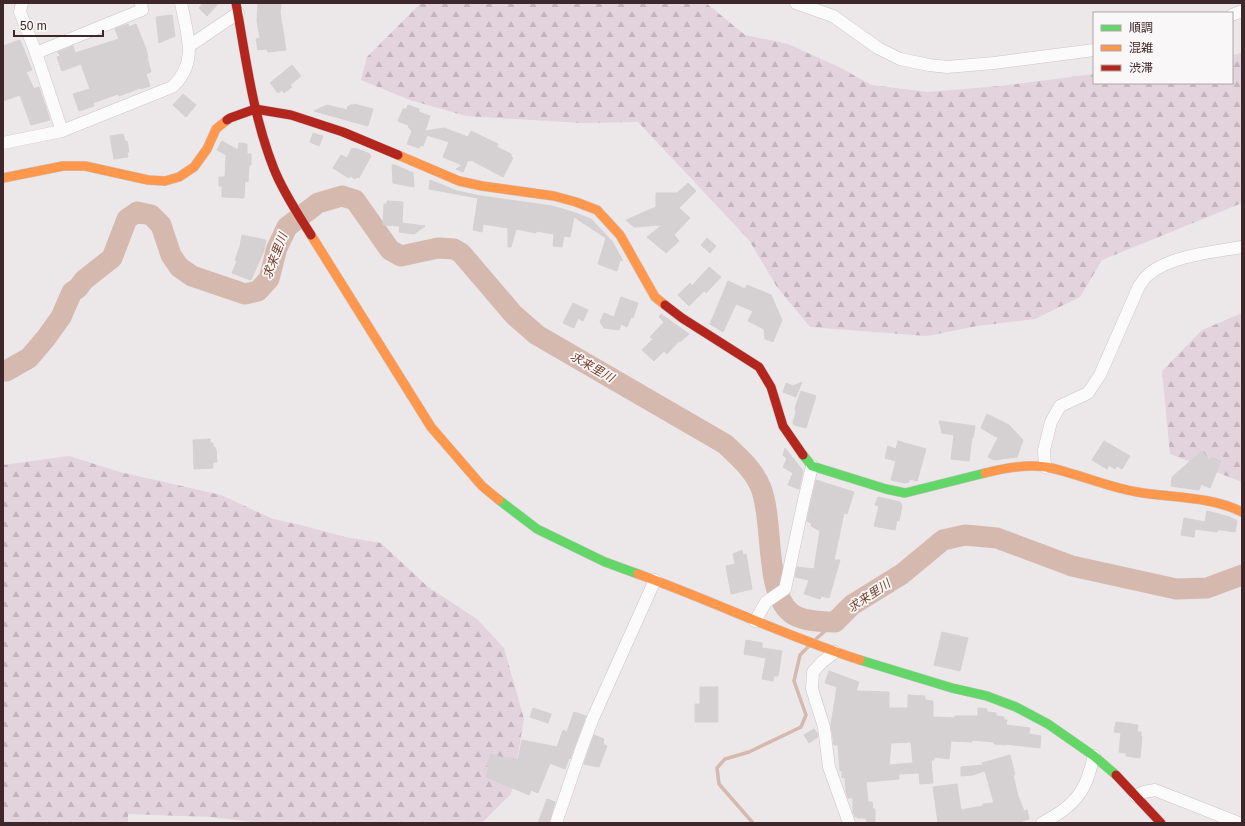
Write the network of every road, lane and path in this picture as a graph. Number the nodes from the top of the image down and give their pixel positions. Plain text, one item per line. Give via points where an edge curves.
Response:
1 (22, 3) edge
2 (141, 3) edge
3 (181, 3) edge
4 (796, 3) edge
5 (237, 8) edge
6 (189, 46) junction
7 (1093, 50) edge
8 (36, 53) junction
9 (255, 109) junction
10 (62, 131) junction
11 (3, 143) edge
12 (3, 178) edge
13 (1242, 247) edge
14 (812, 466) junction
15 (1045, 468) junction
16 (1242, 512) edge
17 (655, 580) junction
18 (755, 621) junction
19 (831, 650) junction
20 (1094, 756) junction
21 (1136, 796) junction
22 (556, 823) edge
23 (849, 823) edge
24 (1042, 823) edge
25 (1161, 823) edge
26 (1239, 823) edge

1 - 8 street via 20,12
2 - 8 street via 142,10
3 - 6 street
4 - 7 street via 833,16 878,48 900,59 929,66 994,63
5 - 6 street
5 - 9 street
6 - 10 street via 188,64 180,80 172,87
8 - 10 street
9 - 12 street via 230,118 216,129 207,149 194,167 179,177 165,181 77,166 49,168
9 - 14 street via 291,115 343,132 459,181 554,196 597,210 620,234 655,297 682,318 759,367 771,387 783,426
9 - 17 street via 274,170 290,201 431,427 482,486 537,529 605,562
10 - 11 street
13 - 15 street via 1167,263 1149,274 1139,286 1100,375 1088,393 1060,406 1051,422 1044,450
14 - 15 street via 886,489 905,492 922,490 992,470 1021,466
14 - 18 street via 785,590 766,602
15 - 16 street via 1136,492 1208,501
17 - 18 street
17 - 22 street via 593,718
18 - 19 street
19 - 20 street via 875,666 987,696 1016,707 1048,724
19 - 23 street via 813,672 812,689 824,727 829,767
20 - 21 street
20 - 24 street via 1084,786 1073,802 1062,812
21 - 25 street
21 - 26 street via 1155,790

